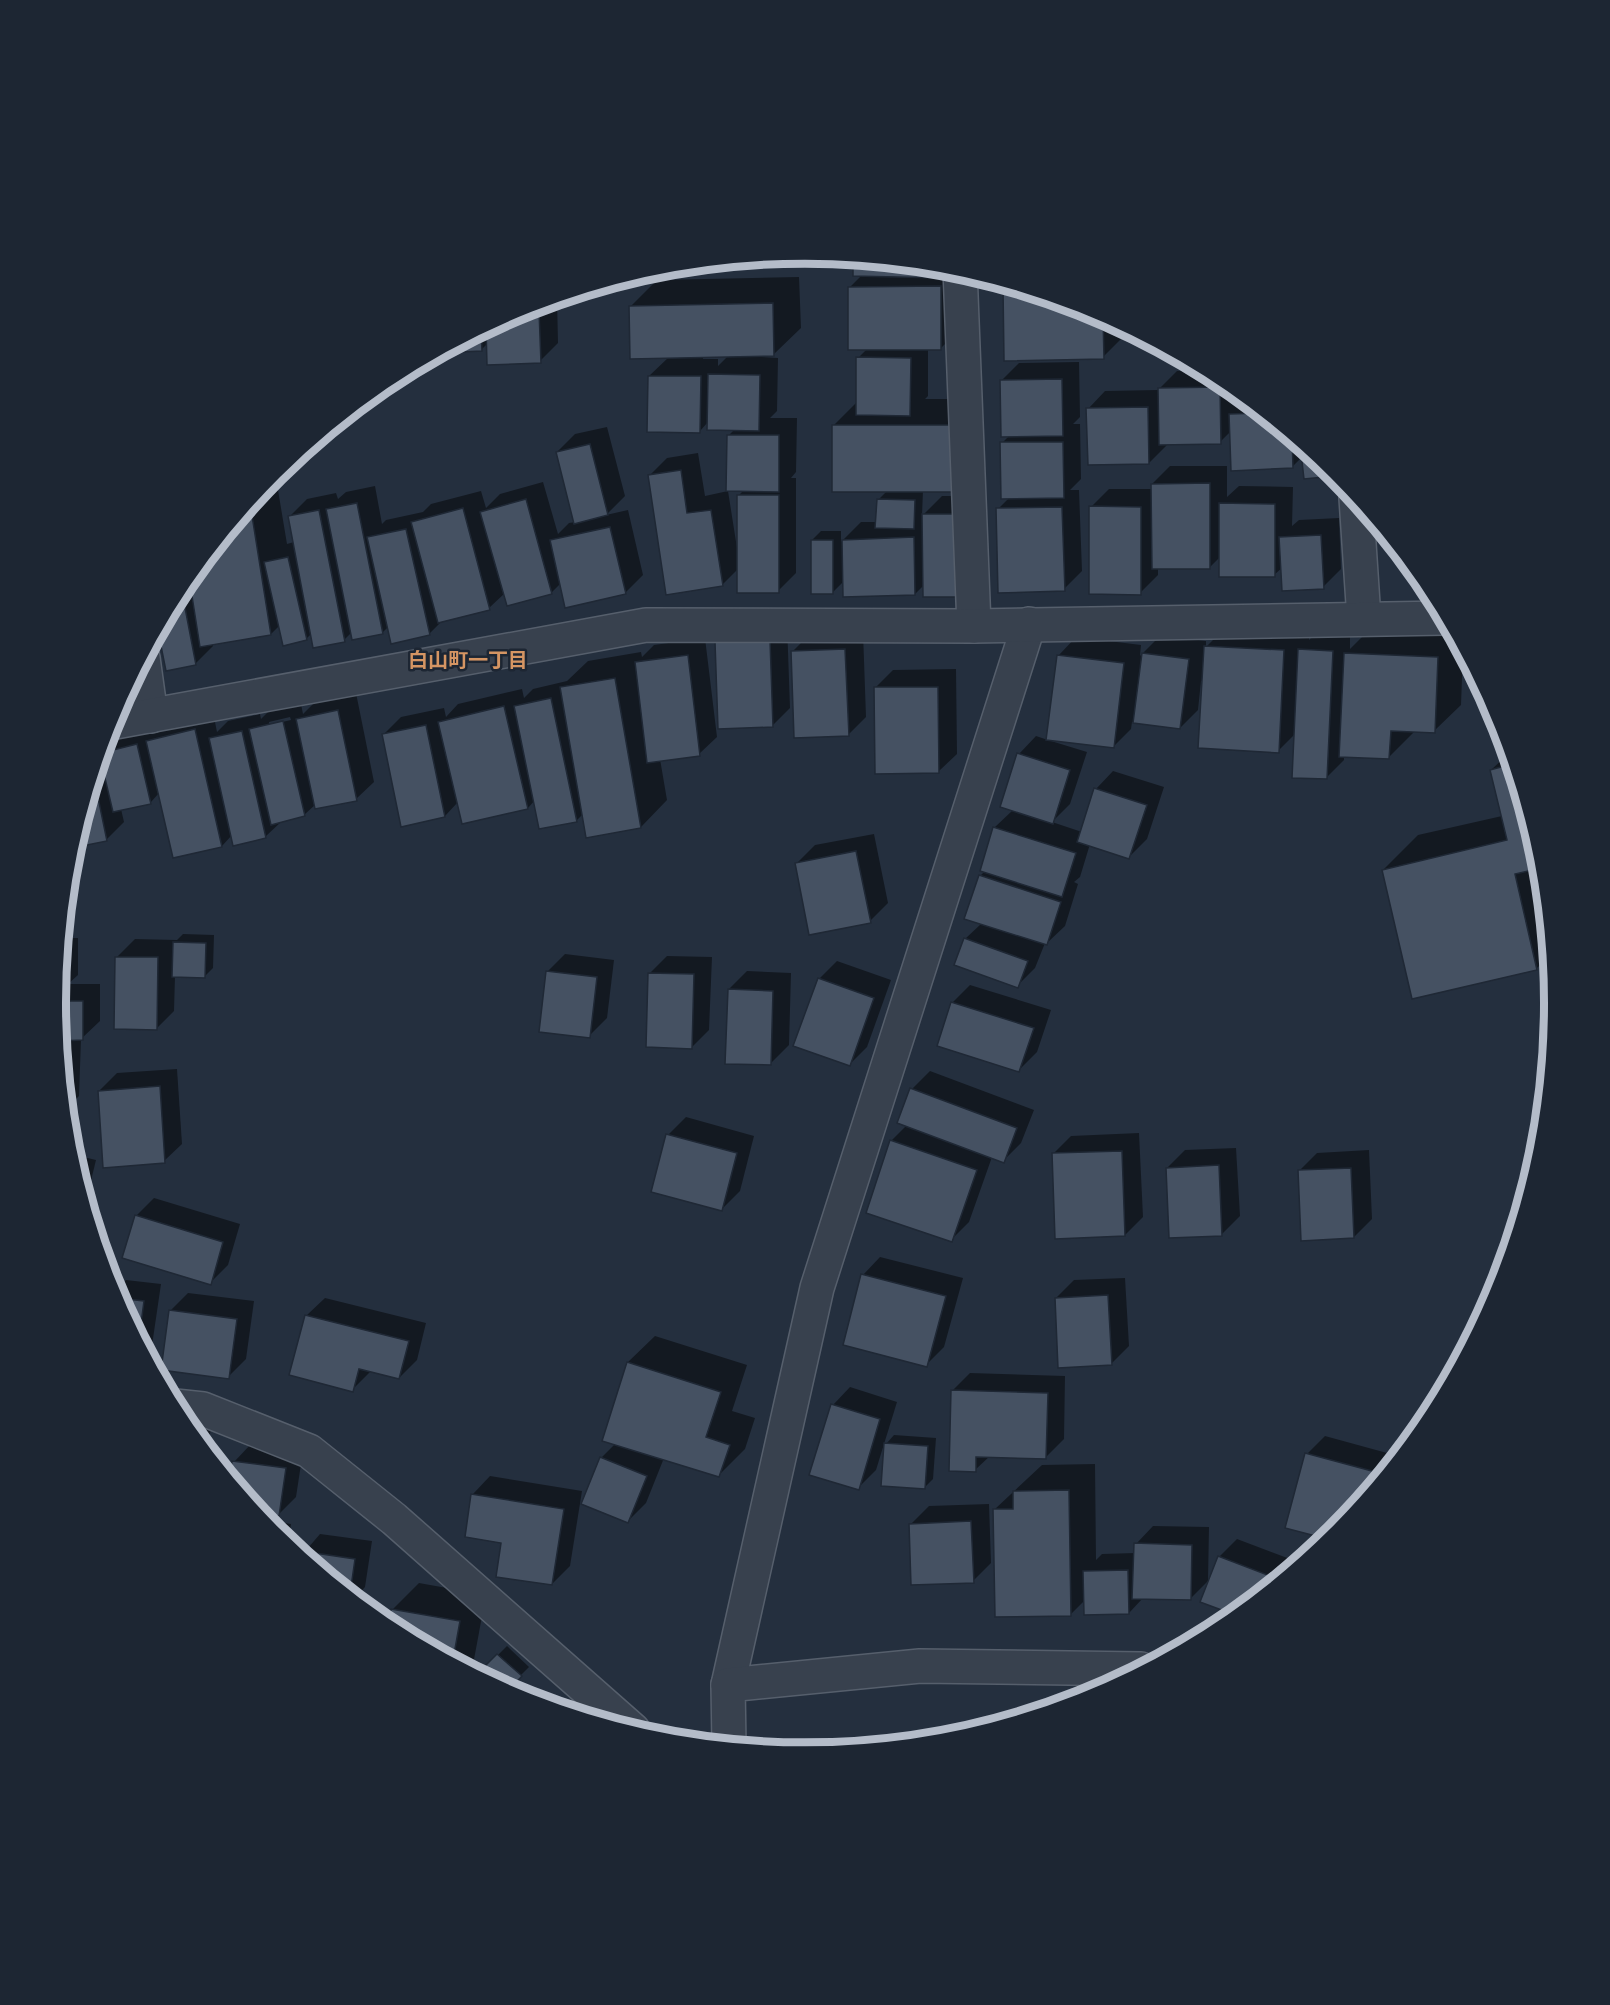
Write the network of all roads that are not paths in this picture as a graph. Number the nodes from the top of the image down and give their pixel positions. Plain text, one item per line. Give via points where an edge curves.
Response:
1 (960, 281) edge
2 (1357, 511) edge
3 (1436, 618) edge
4 (1364, 619) junction
5 (1029, 624) junction
6 (974, 626) junction
7 (145, 671) edge
8 (151, 716) junction
9 (122, 721) edge
10 (187, 1407) edge
11 (1124, 1669) edge
12 (728, 1685) junction
13 (618, 1717) edge
14 (729, 1737) edge

1 - 6 street
2 - 4 street
3 - 4 street
4 - 5 street
5 - 6 street
5 - 12 street via 816,1288
6 - 8 street via 646,625
7 - 8 street
8 - 9 street
10 - 13 street via 203,1408 309,1451 394,1519
11 - 12 street via 920,1666
12 - 14 street

